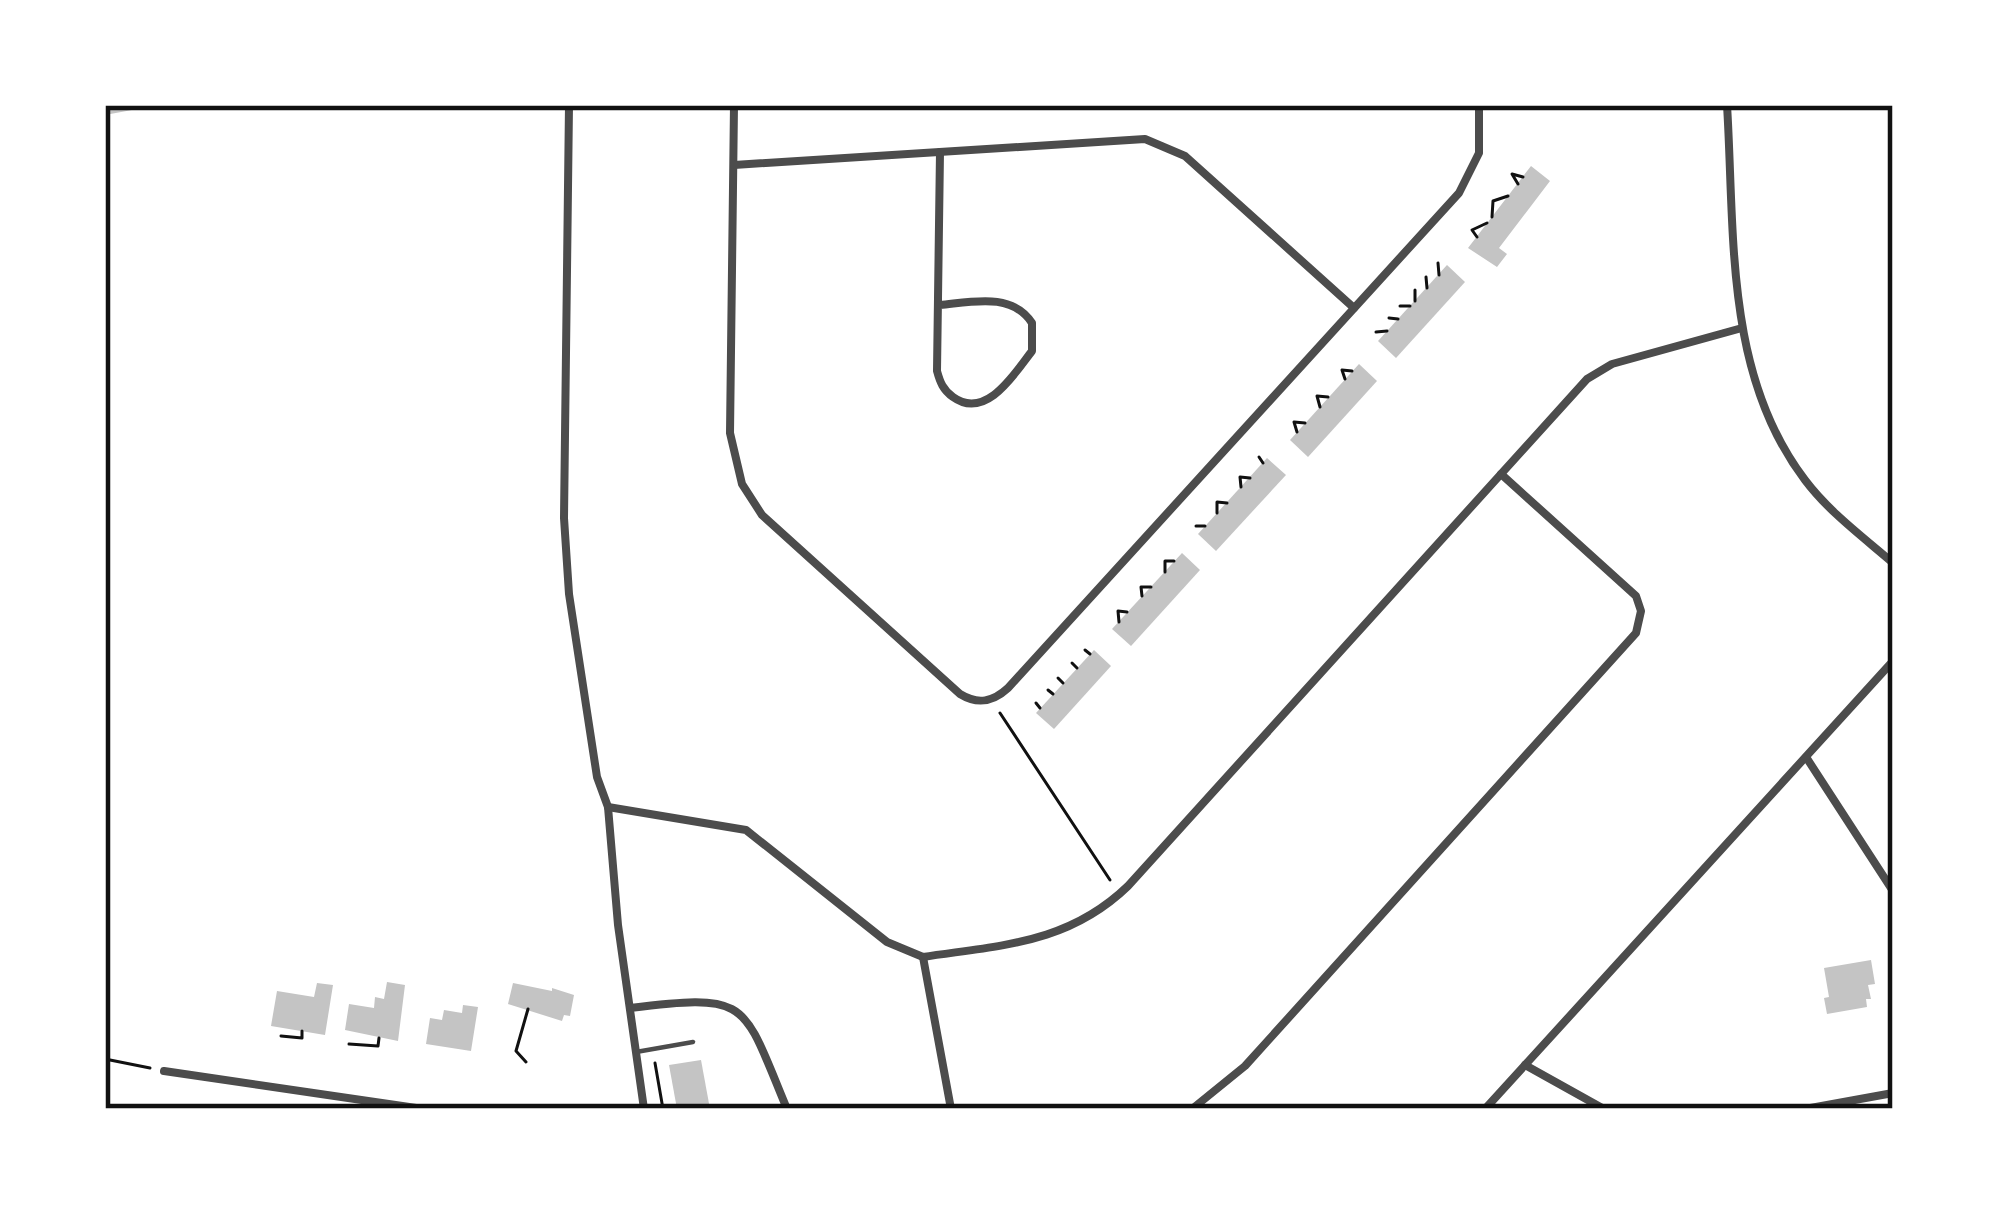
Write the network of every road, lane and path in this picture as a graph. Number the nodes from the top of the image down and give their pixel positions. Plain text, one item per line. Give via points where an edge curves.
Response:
1 (569, 105) edge
2 (734, 105) edge
3 (1479, 105) edge
4 (1727, 105) edge
5 (940, 152) junction
6 (734, 165) junction
7 (1523, 177) dead end
8 (1518, 184) dead end
9 (1508, 196) dead end
10 (1492, 217) dead end
11 (1487, 223) dead end
12 (1477, 237) dead end
13 (1438, 263) dead end
14 (1438, 274) dead end
15 (1426, 277) dead end
16 (1427, 288) dead end
17 (1415, 290) dead end
18 (1415, 301) dead end
19 (940, 305) junction
20 (1400, 306) dead end
21 (1410, 306) dead end
22 (1354, 308) junction
23 (1389, 319) dead end
24 (1398, 319) dead end
25 (1742, 328) junction
26 (1387, 331) dead end
27 (1376, 332) dead end
28 (1352, 371) dead end
29 (1345, 379) dead end
30 (1328, 398) dead end
31 (1320, 406) dead end
32 (1305, 423) dead end
33 (1297, 432) dead end
34 (1259, 457) dead end
35 (1263, 463) dead end
36 (1501, 474) junction
37 (1250, 478) dead end
38 (1241, 487) dead end
39 (1227, 502) dead end
40 (1217, 513) dead end
41 (1196, 526) dead end
42 (1205, 526) dead end
43 (1174, 561) dead end
44 (1893, 563) edge
45 (1165, 572) dead end
46 (1150, 587) dead end
47 (1142, 596) dead end
48 (1127, 612) dead end
49 (1119, 622) dead end
50 (1893, 661) edge
51 (1058, 678) dead end
52 (1063, 683) dead end
53 (999, 711) dead end
54 (1806, 757) junction
55 (608, 807) junction
56 (1111, 882) dead end
57 (1893, 891) edge
58 (923, 957) junction
59 (630, 1008) junction
60 (528, 1009) dead end
61 (302, 1031) dead end
62 (281, 1036) dead end
63 (379, 1038) dead end
64 (693, 1042) dead end
65 (349, 1044) dead end
66 (636, 1052) junction
67 (105, 1059) edge
68 (526, 1062) dead end
69 (1526, 1066) junction
70 (655, 1067) dead end
71 (164, 1071) joint
72 (1893, 1093) edge
73 (423, 1109) edge
74 (644, 1109) edge
75 (663, 1109) edge
76 (787, 1109) edge
77 (951, 1109) edge
78 (1192, 1109) edge
79 (1485, 1109) edge
80 (1604, 1109) edge
81 (1805, 1109) edge

1 - 55 street via 566,560
2 - 6 street
3 - 22 street via 1479,150 1469,178
4 - 25 street
5 - 6 street
5 - 19 street
5 - 22 street via 1129,138 1166,147
6 - 22 street via 730,433 748,498 960,694 984,701 1008,688
7 - 8 path via 1512,174
9 - 10 path via 1493,201
11 - 12 path via 1472,230
13 - 14 path
15 - 16 path
17 - 18 path
19 - 19 street via 940,382 958,400 988,400 1032,351 1032,323 1006,302
20 - 21 path
23 - 24 path
25 - 36 street via 1598,370
25 - 44 street via 1755,388 1790,458
26 - 27 path
28 - 29 path via 1342,370
30 - 31 path via 1317,396
32 - 33 path via 1294,422
34 - 35 path
36 - 58 street via 1101,910 1043,937
36 - 78 street via 1636,596 1636,633 1245,1066
37 - 38 path via 1240,477
39 - 40 path via 1217,502
41 - 42 path
43 - 45 path via 1165,561
46 - 47 path via 1141,586
48 - 49 path via 1118,611
50 - 54 street
51 - 52 path
53 - 56 path
54 - 57 street
54 - 69 street
55 - 58 street via 746,830 887,942
55 - 59 street
58 - 77 street
59 - 66 street
59 - 76 street via 706,1000 737,1010
60 - 68 path via 516,1052
61 - 62 path via 302,1038
63 - 65 path via 370,1048
64 - 66 lane
66 - 74 street
67 - 71 path
69 - 79 street
69 - 80 street
70 - 75 path
71 - 73 street
72 - 81 street

